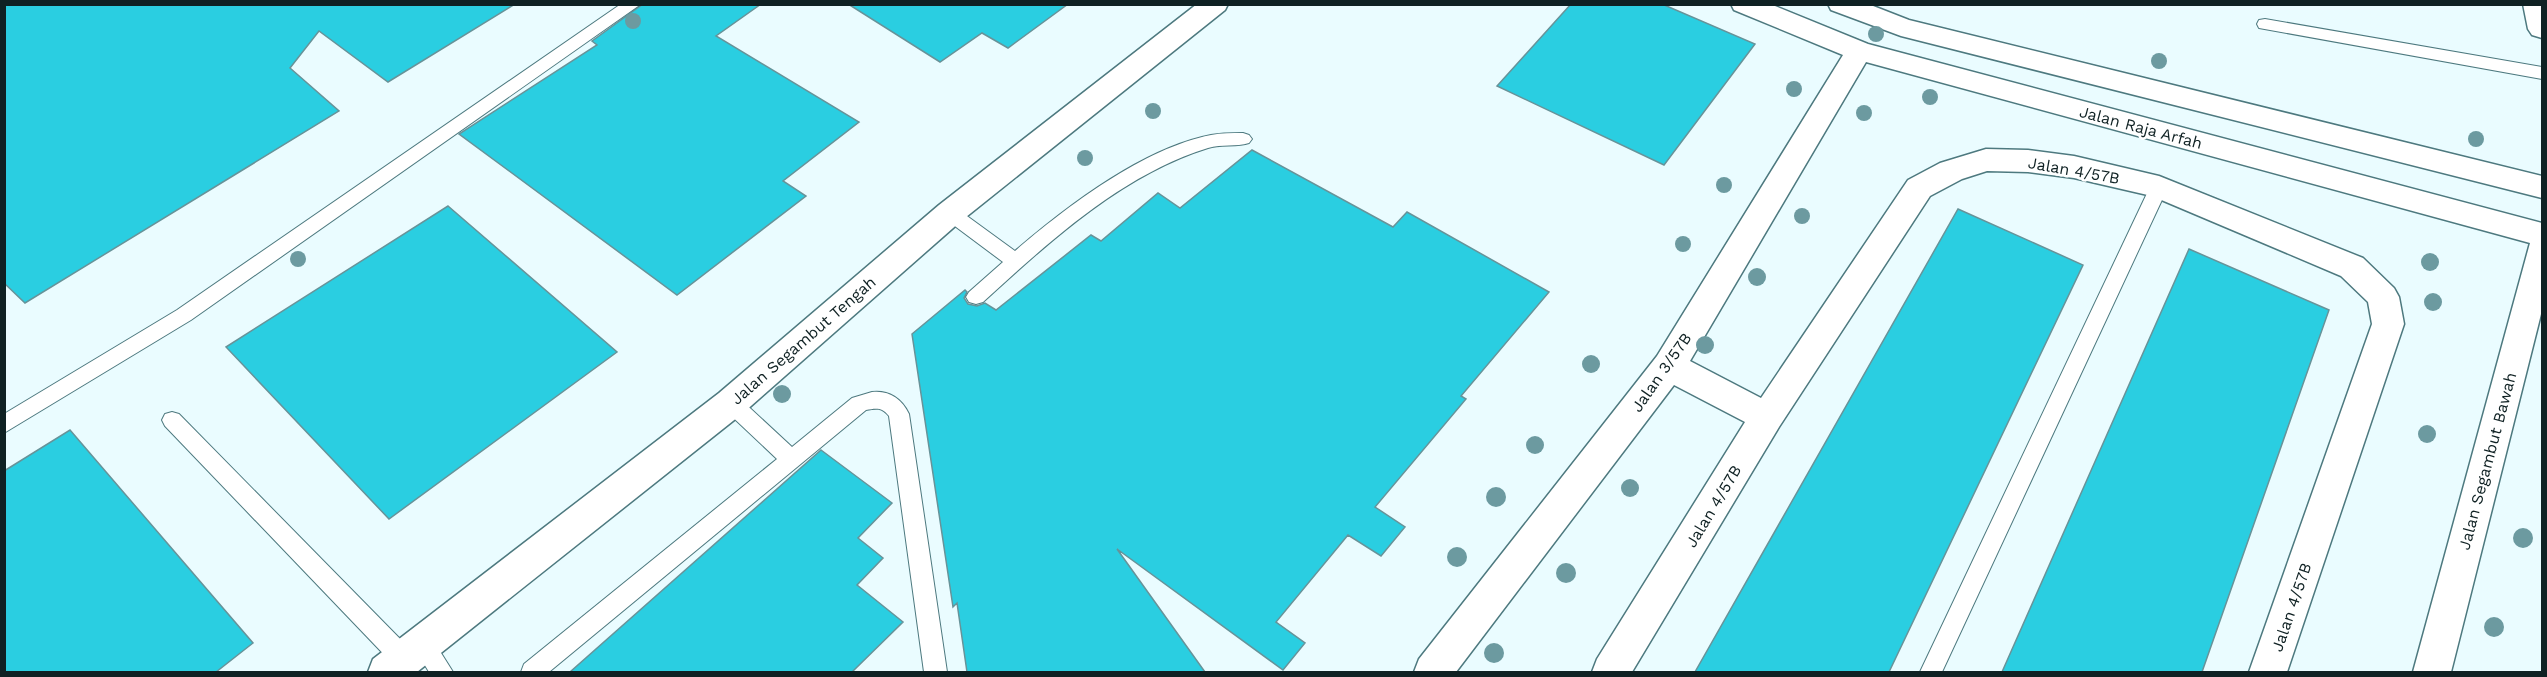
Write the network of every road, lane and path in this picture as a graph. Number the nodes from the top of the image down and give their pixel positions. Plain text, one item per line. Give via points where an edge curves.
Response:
1 (633, 4) edge
2 (1215, 4) edge
3 (1744, 4) edge
4 (1841, 4) edge
5 (2536, 4) edge
6 (2265, 24) dead end
7 (2542, 29) edge
8 (1859, 51) junction
9 (2542, 73) edge
10 (1243, 139) dead end
11 (2159, 187) junction
12 (2542, 187) edge
13 (950, 213) junction
14 (2542, 235) edge
15 (2542, 250) edge
16 (1015, 261) junction
17 (976, 297) dead end
18 (1668, 366) junction
19 (730, 403) junction
20 (1767, 417) junction
21 (172, 420) dead end
22 (4, 425) edge
23 (792, 460) junction
24 (405, 659) edge
25 (930, 667) edge
26 (442, 672) edge
27 (532, 672) edge
28 (1433, 672) edge
29 (1611, 672) edge
30 (1931, 672) edge
31 (2268, 672) edge
32 (2432, 672) edge

1 - 22 lane via 184,315
2 - 13 street, Jalan Segambut Tengah
3 - 8 street, Jalan Raja Arfah
4 - 12 street via 1900,27
5 - 7 street
6 - 9 lane
8 - 14 street, Jalan Raja Arfah
8 - 18 street, Jalan 3/57B
10 - 16 lane via 1204,143 1139,170
11 - 20 street, Jalan 4/57B via 2074,167 1986,160 1951,171 1919,188
11 - 30 lane
11 - 31 street, Jalan 4/57B via 2352,267 2383,297 2388,324
13 - 16 lane
13 - 19 street, Jalan Segambut Tengah
15 - 32 street, Jalan Segambut Bawah
16 - 17 lane
18 - 20 street
18 - 28 street, Jalan 3/57B
19 - 23 lane
19 - 24 street, Jalan Segambut Tengah
20 - 29 street, Jalan 4/57B
21 - 24 lane
23 - 25 lane via 859,404 877,398 892,403 900,414
23 - 27 lane
24 - 26 lane

